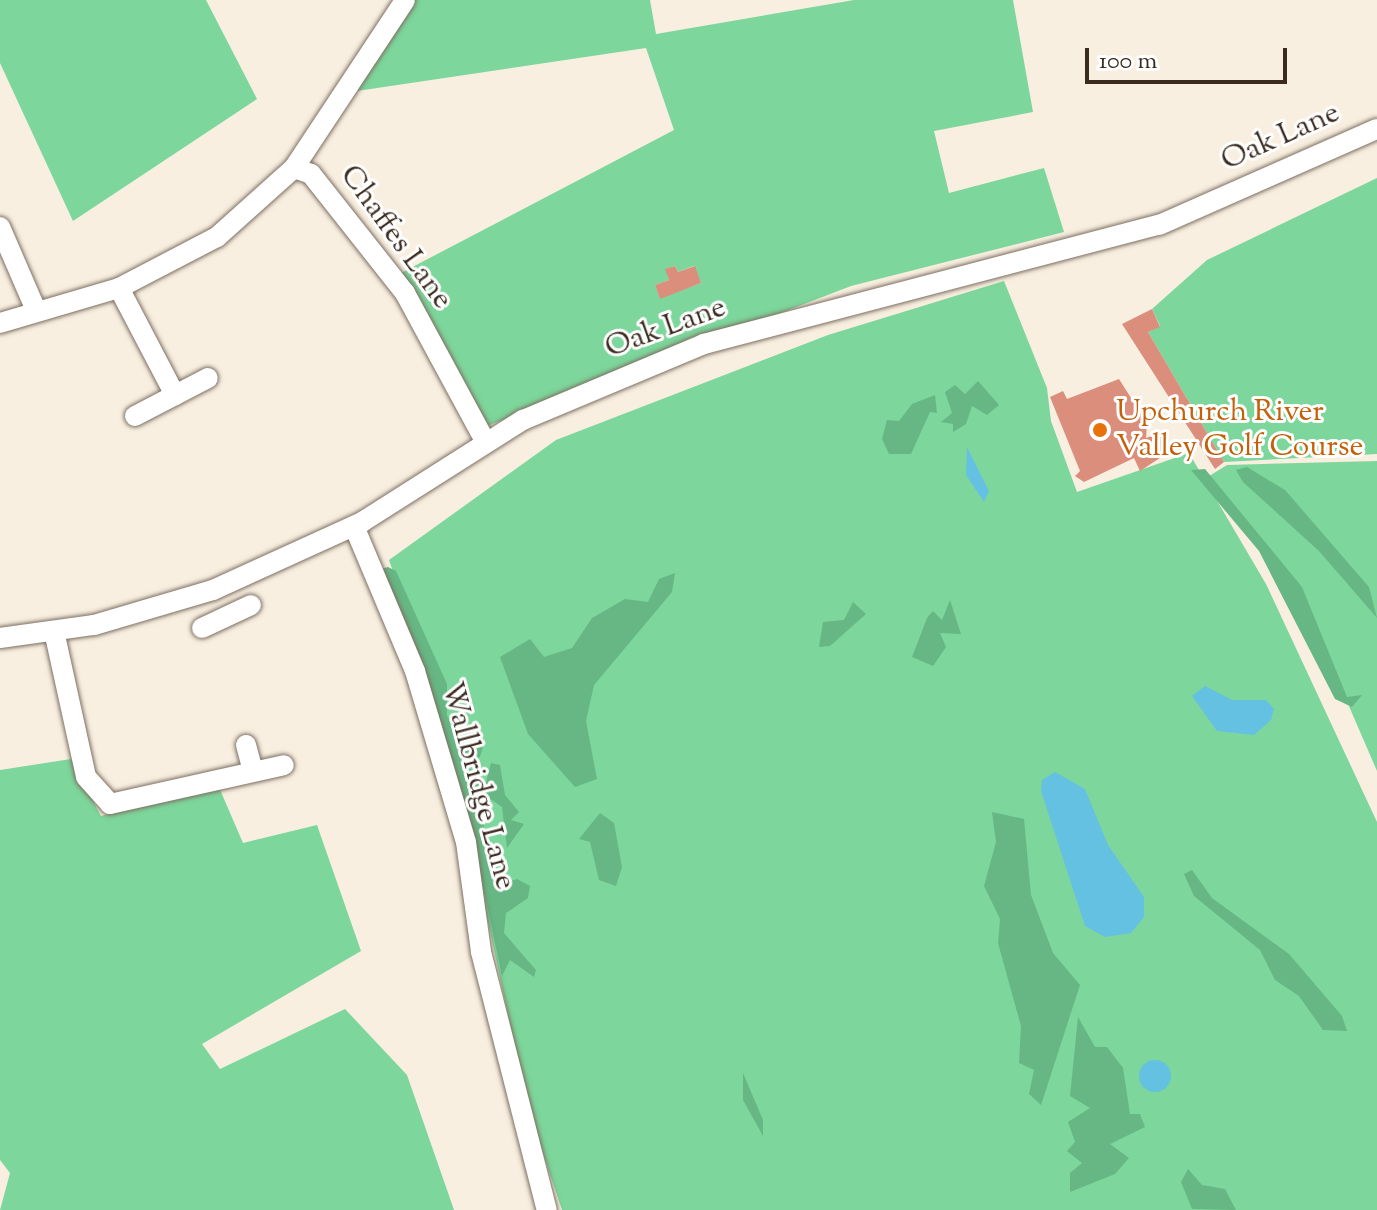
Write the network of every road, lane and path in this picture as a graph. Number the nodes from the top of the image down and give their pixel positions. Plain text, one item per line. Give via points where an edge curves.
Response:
1 (405, 0) edge
2 (1377, 129) edge
3 (294, 168) junction
4 (0, 227) edge
5 (119, 288) junction
6 (35, 308) junction
7 (0, 323) edge
8 (208, 378) dead end
9 (175, 395) junction
10 (135, 416) dead end
11 (485, 441) junction
12 (354, 526) junction
13 (213, 590) junction
14 (251, 605) dead end
15 (226, 617) junction
16 (202, 628) dead end
17 (54, 631) junction
18 (0, 638) edge
19 (246, 745) dead end
20 (284, 765) dead end
21 (253, 771) junction
22 (547, 1210) edge

1 - 3 street
2 - 11 street, Oak Lane via 1159,225 704,344
3 - 5 street, Chaffes Lane via 217,237
3 - 11 street, Chaffes Lane via 311,174 405,293
4 - 6 street
5 - 6 street, Chaffes Lane
5 - 9 street
6 - 7 street, Chaffes Lane
8 - 9 street
9 - 10 street
11 - 12 street, Oak Lane
12 - 13 street, Oak Lane
12 - 22 street, Wallbridge Lane via 415,671 466,842 481,952
13 - 15 street
13 - 17 street, Oak Lane
14 - 15 street
15 - 16 street
17 - 18 street, Oak Lane
17 - 21 street via 86,777 101,798 129,805
19 - 21 street
20 - 21 street

